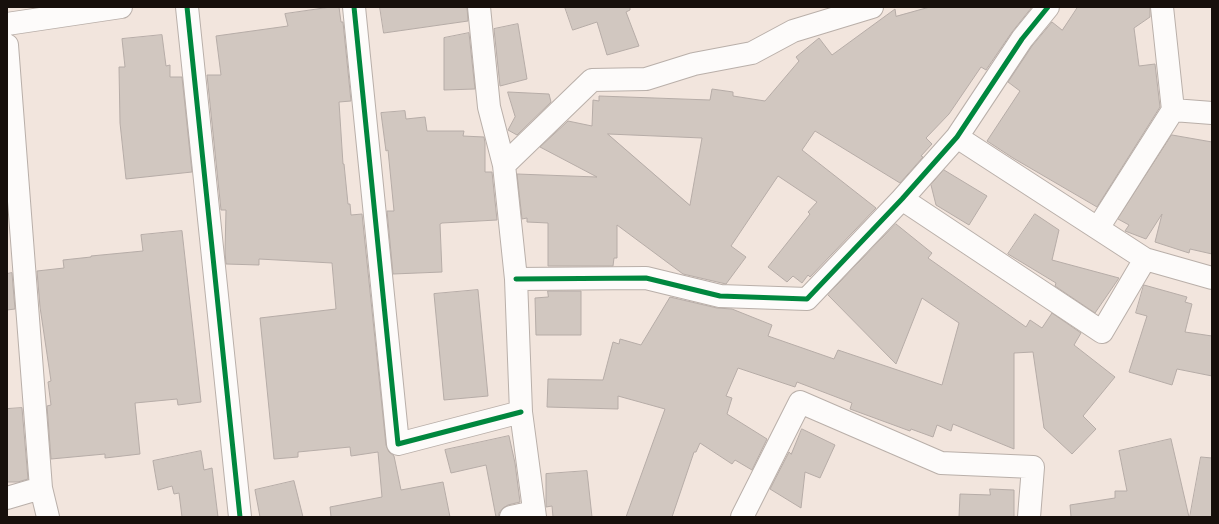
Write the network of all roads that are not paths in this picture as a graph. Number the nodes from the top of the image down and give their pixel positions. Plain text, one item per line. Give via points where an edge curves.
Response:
1 (121, 7) edge
2 (187, 7) edge
3 (354, 7) edge
4 (479, 7) edge
5 (872, 7) edge
6 (1048, 7) edge
7 (1162, 7) edge
8 (7, 24) edge
9 (7, 45) edge
10 (1173, 110) junction
11 (1212, 113) edge
12 (957, 137) junction
13 (504, 165) junction
14 (902, 199) junction
15 (1098, 228) junction
16 (1145, 259) junction
17 (1212, 278) edge
18 (516, 279) junction
19 (521, 412) junction
20 (41, 488) junction
21 (7, 498) edge
22 (535, 514) edge
23 (48, 517) edge
24 (240, 517) edge
25 (511, 517) edge
26 (742, 517) edge
27 (1029, 517) edge

1 - 8 street
2 - 24 street
3 - 19 street via 398,444
4 - 13 street via 489,107
5 - 13 street via 793,31 752,53 694,64 646,79 592,80
6 - 12 street via 1022,39
7 - 10 street
9 - 20 street
10 - 11 street
10 - 15 street
12 - 14 street
12 - 15 street
13 - 18 street
14 - 16 street via 1102,332
14 - 18 street via 808,298 720,296 646,278
15 - 16 street
16 - 17 street
18 - 19 street
19 - 22 street
20 - 21 street
20 - 23 street
22 - 25 street
26 - 27 street via 800,402 941,462 1033,467

